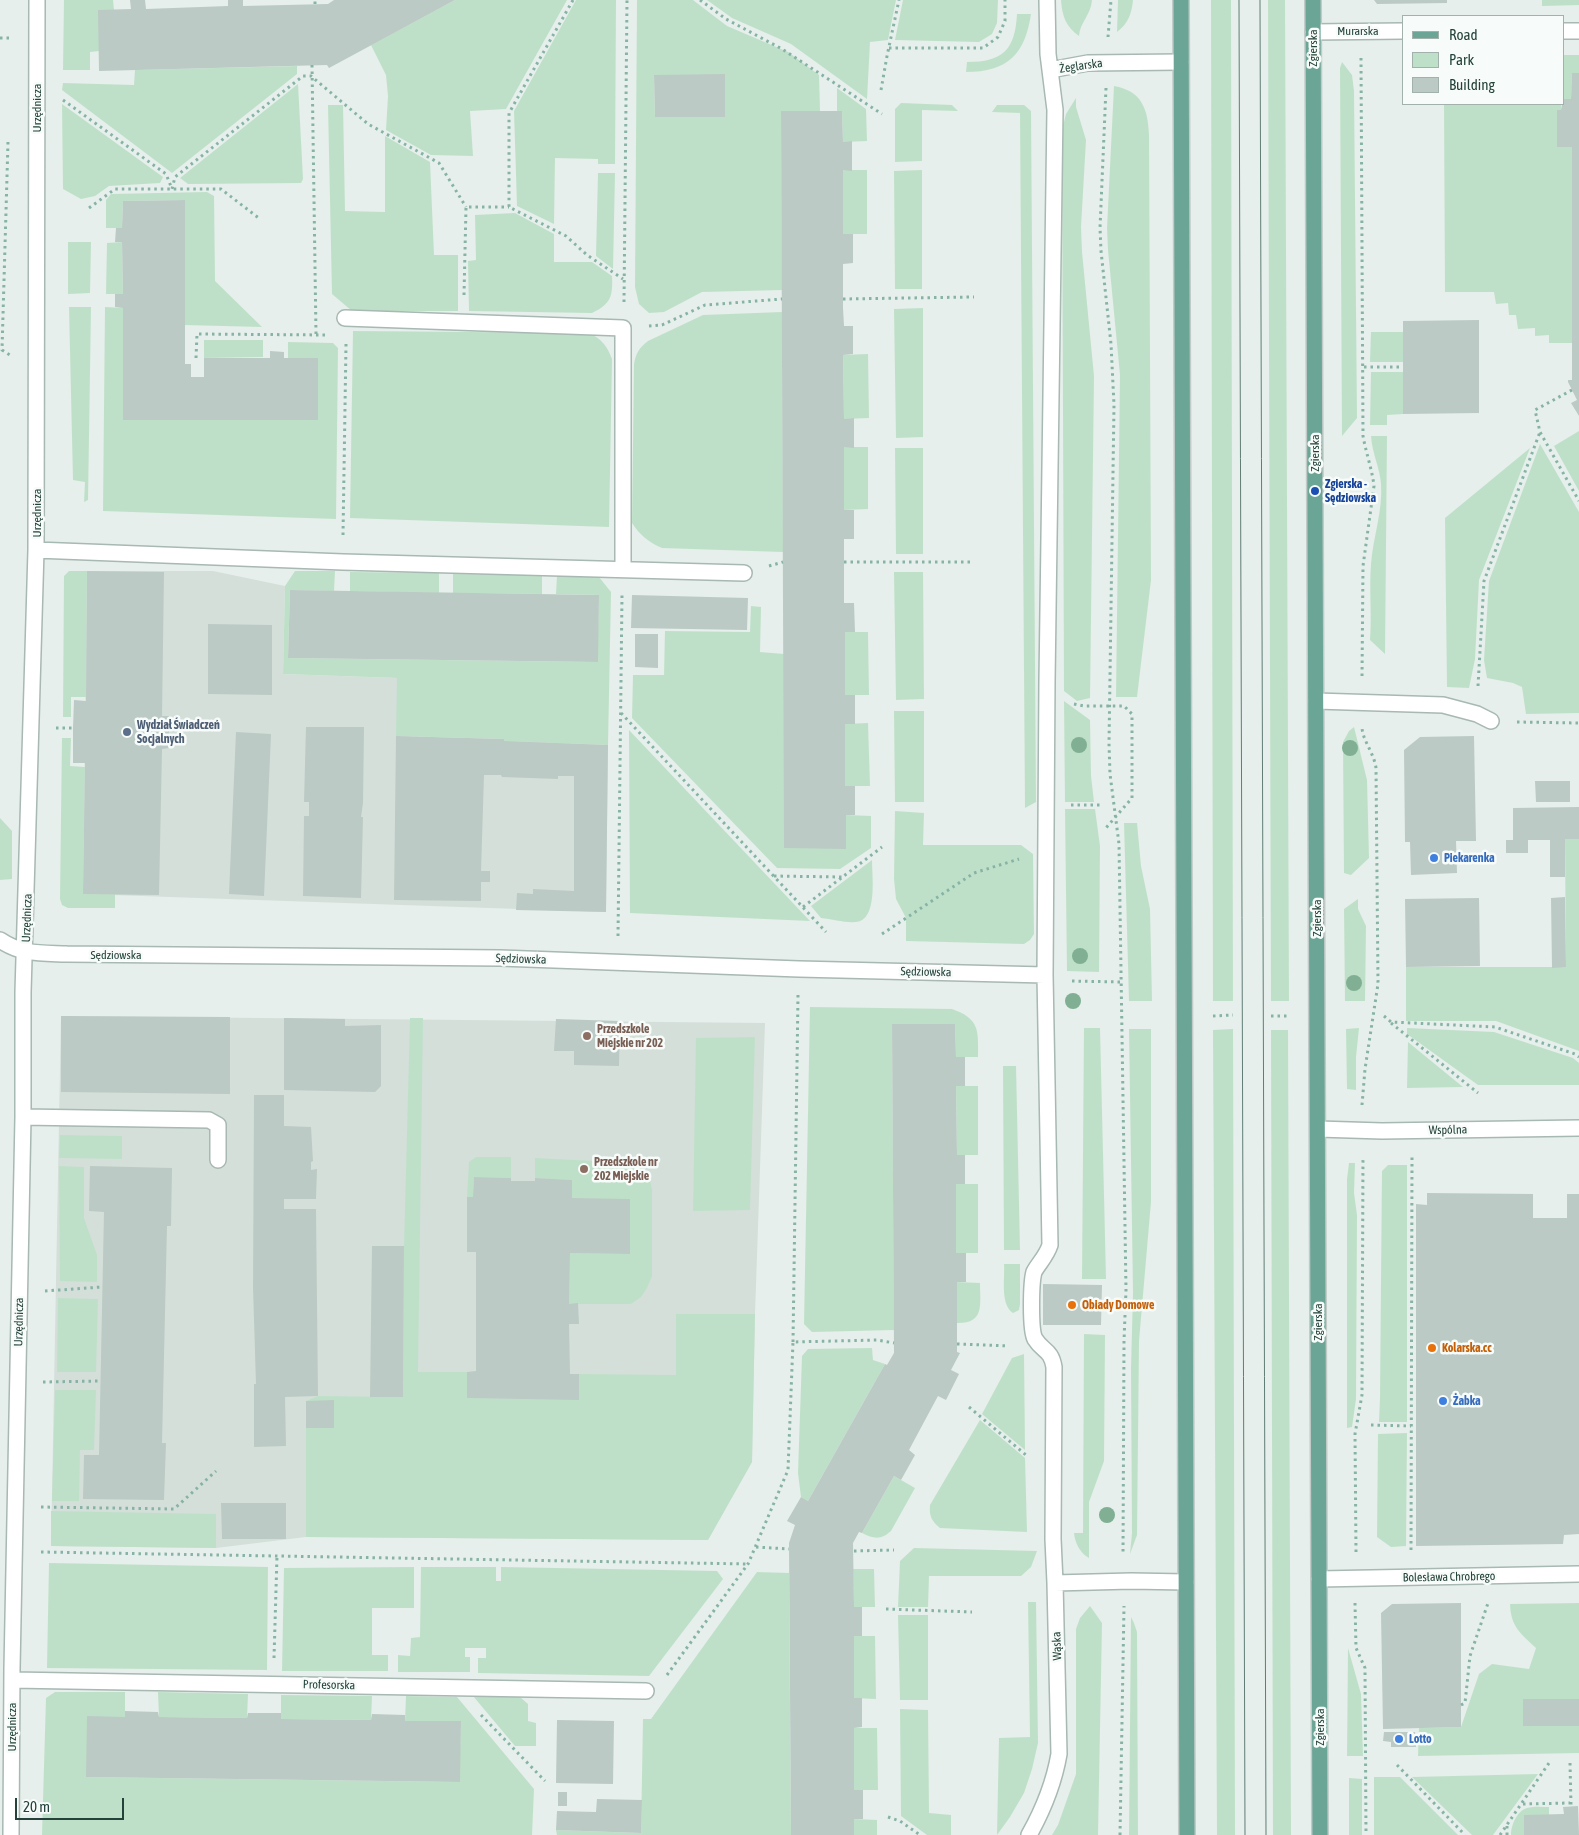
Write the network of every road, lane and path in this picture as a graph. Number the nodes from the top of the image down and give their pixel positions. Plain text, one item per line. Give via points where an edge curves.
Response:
1 (38, 0) edge
2 (573, 0) edge
3 (627, 0) edge
4 (700, 0) edge
5 (899, 0) edge
6 (1005, 0) edge
7 (1047, 0) edge
8 (1111, 0) edge
9 (1181, 0) edge
10 (1313, 0) edge
11 (1579, 30) edge
12 (1361, 31) junction
13 (1402, 31) edge
14 (1564, 31) edge
15 (1313, 32) junction
16 (888, 48) junction
17 (1107, 62) junction
18 (1181, 62) junction
19 (312, 65) dead end
20 (1050, 70) junction
21 (312, 76) junction
22 (881, 90) dead end
23 (57, 96) dead end
24 (882, 114) dead end
25 (172, 189) junction
26 (509, 206) junction
27 (466, 207) junction
28 (89, 208) dead end
29 (260, 219) dead end
30 (624, 280) junction
31 (974, 297) dead end
32 (782, 299) dead end
33 (843, 300) dead end
34 (345, 318) joint
35 (463, 322) junction
36 (623, 328) junction
37 (316, 334) junction
38 (346, 335) junction
39 (196, 358) dead end
40 (1364, 367) junction
41 (1403, 367) dead end
42 (1572, 390) dead end
43 (1540, 432) junction
44 (1579, 501) edge
45 (36, 550) junction
46 (343, 562) junction
47 (844, 562) dead end
48 (974, 562) dead end
49 (622, 569) junction
50 (744, 573) dead end
51 (1047, 681) junction
52 (1316, 701) junction
53 (1362, 702) junction
54 (1109, 706) junction
55 (620, 713) junction
56 (1477, 714) junction
57 (1491, 721) joint
58 (1579, 723) edge
59 (1116, 816) junction
60 (1105, 828) dead end
61 (882, 847) dead end
62 (1047, 852) junction
63 (774, 876) junction
64 (843, 877) junction
65 (803, 907) junction
66 (826, 932) dead end
67 (882, 934) dead end
68 (0, 940) edge
69 (26, 952) junction
70 (618, 962) junction
71 (799, 969) junction
72 (1045, 975) junction
73 (1122, 982) junction
74 (1233, 1015) dead end
75 (1213, 1016) dead end
76 (1271, 1016) dead end
77 (1289, 1016) dead end
78 (1384, 1016) dead end
79 (1390, 1022) junction
80 (1579, 1057) edge
81 (1478, 1093) dead end
82 (23, 1117) junction
83 (1579, 1128) edge
84 (1318, 1129) junction
85 (1363, 1130) junction
86 (1412, 1156) dead end
87 (218, 1160) dead end
88 (102, 1287) dead end
89 (19, 1291) junction
90 (793, 1342) junction
91 (894, 1344) dead end
92 (957, 1344) dead end
93 (1043, 1347) junction
94 (18, 1381) junction
95 (100, 1381) dead end
96 (969, 1407) dead end
97 (1370, 1425) dead end
98 (1411, 1426) junction
99 (216, 1471) dead end
100 (1054, 1478) junction
101 (16, 1506) junction
102 (756, 1547) junction
103 (789, 1549) dead end
104 (894, 1550) dead end
105 (854, 1551) dead end
106 (14, 1552) junction
107 (1411, 1554) dead end
108 (277, 1556) junction
109 (748, 1564) junction
110 (1579, 1574) edge
111 (1356, 1578) junction
112 (1319, 1579) junction
113 (1124, 1582) junction
114 (1186, 1582) junction
115 (1055, 1583) junction
116 (1490, 1595) dead end
117 (886, 1609) dead end
118 (972, 1612) dead end
119 (667, 1675) dead end
120 (12, 1680) junction
121 (274, 1684) junction
122 (461, 1688) junction
123 (646, 1691) dead end
124 (1461, 1705) dead end
125 (1549, 1763) dead end
126 (1570, 1763) dead end
127 (1397, 1765) dead end
128 (545, 1781) dead end
129 (1522, 1804) junction
130 (888, 1817) dead end
131 (1507, 1825) junction
132 (11, 1835) edge
133 (920, 1835) edge
134 (1029, 1835) edge
135 (1120, 1835) edge
136 (1187, 1835) edge
137 (1320, 1835) edge
138 (1366, 1835) edge
139 (1465, 1835) edge
140 (1500, 1835) edge
141 (1507, 1835) edge

1 - 45 street, Urzędnicza
2 - 26 path via 509,113
3 - 30 path
4 - 24 path
5 - 16 path
6 - 16 path via 1005,20 998,38 982,48
7 - 20 street, Żeglarska
8 - 17 path
9 - 18 main road
10 - 15 main road, Zgierska
11 - 14 street
12 - 13 street, Murarska
12 - 15 street, Murarska
12 - 40 path
15 - 52 main road, Zgierska
16 - 22 path
17 - 18 street, Żeglarska
17 - 20 street, Żeglarska
17 - 54 path via 1100,228 1113,382
18 - 114 main road
19 - 21 path
20 - 51 street, Wąska via 1055,110
21 - 25 path via 303,76 175,177
21 - 27 path via 368,124 439,163
21 - 37 path
23 - 25 path via 166,174
25 - 28 path via 115,189
25 - 29 path via 221,189
26 - 27 path
26 - 30 path via 566,236
27 - 35 path
30 - 36 path
31 - 33 path
32 - 36 path via 705,305 662,325
34 - 35 street
34 - 38 path
35 - 36 street
36 - 49 street
37 - 38 path
37 - 39 path via 197,334
38 - 46 path
40 - 41 path
40 - 53 path via 1366,456 1374,486 1364,566
42 - 43 path via 1535,410
43 - 44 path
43 - 56 path via 1484,581
45 - 46 street
45 - 69 street, Urzędnicza
46 - 49 street
47 - 48 path
49 - 50 street
49 - 55 path
51 - 54 path via 1075,704
51 - 62 street, Wąska
52 - 53 street
52 - 84 main road, Zgierska
53 - 56 street via 1443,704
53 - 85 path via 1363,733 1376,768 1378,984 1365,1068
54 - 59 path via 1110,774
54 - 59 path via 1124,706 1132,714 1132,798
55 - 63 path
55 - 70 path
56 - 57 street
57 - 58 path
59 - 60 path
59 - 73 path
61 - 64 path
62 - 67 path via 974,873
62 - 72 street, Wąska
63 - 64 path
63 - 65 path
64 - 65 path
65 - 66 path
68 - 69 street, Sędziowska
69 - 70 street, Sędziowska
69 - 82 street, Urzędnicza
70 - 71 street, Sędziowska
71 - 72 street, Sędziowska
71 - 90 path
72 - 73 path via 1070,981
72 - 93 street, Wąska via 1050,1246 1035,1271 1033,1287 1033,1332
73 - 113 path via 1126,1290
74 - 75 path
76 - 77 path
78 - 79 path
79 - 80 path via 1495,1027
79 - 81 path
82 - 87 street via 209,1120 218,1125
82 - 89 street, Urzędnicza
83 - 85 street, Wspólna
84 - 85 street, Wspólna
84 - 112 main road, Zgierska
85 - 111 path via 1362,1394 1355,1445
86 - 98 path
88 - 89 path
89 - 94 street, Urzędnicza
90 - 91 path via 877,1340
90 - 102 path via 788,1470
92 - 93 path
93 - 100 street, Wąska via 1052,1357 1054,1368
94 - 95 path
94 - 101 street, Urzędnicza
96 - 100 path
97 - 98 path
98 - 107 path
99 - 101 path via 174,1509
100 - 115 street, Wąska
101 - 106 street, Urzędnicza
102 - 103 path
102 - 109 path
104 - 105 path
106 - 108 path
106 - 120 street, Urzędnicza
108 - 109 path
108 - 121 path
109 - 119 path
110 - 111 street, Bolesława Chrobrego
111 - 112 street, Bolesława Chrobrego
111 - 138 path via 1356,1648 1365,1668
112 - 137 main road, Zgierska
113 - 114 street
113 - 115 street
113 - 135 path
114 - 136 main road
115 - 134 street, Wąska via 1059,1754 1056,1772
116 - 124 path via 1470,1656 1465,1703
117 - 118 path
120 - 121 street, Profesorska
120 - 132 street, Urzędnicza
121 - 122 street, Profesorska
122 - 123 street, Profesorska
122 - 128 path via 476,1709
125 - 129 path
126 - 129 path via 1570,1805
127 - 139 path
129 - 131 path
130 - 133 path
131 - 140 path
131 - 141 path

